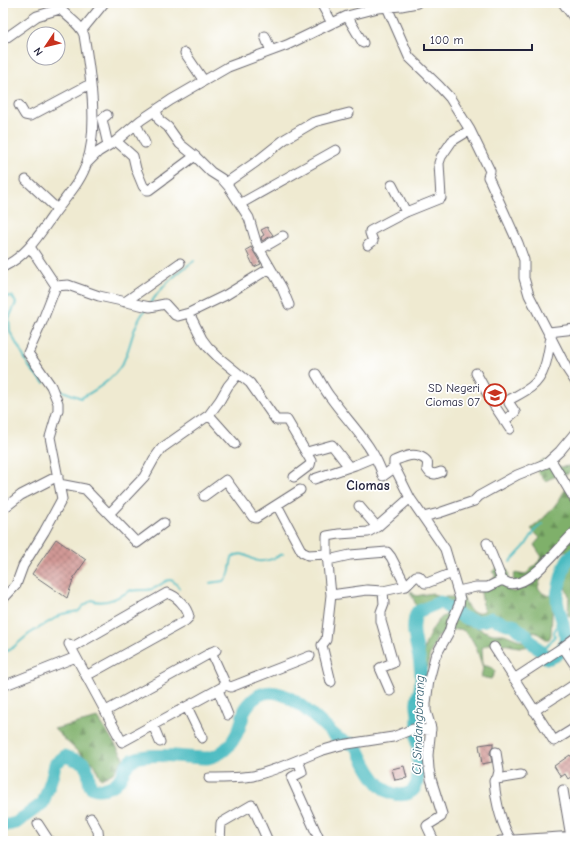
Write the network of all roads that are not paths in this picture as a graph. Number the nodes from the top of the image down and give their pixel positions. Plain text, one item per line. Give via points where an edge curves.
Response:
1 (104, 3) edge
2 (417, 3) edge
3 (563, 3) edge
4 (58, 6) edge
5 (322, 6) dead end
6 (387, 7) junction
7 (347, 16) junction
8 (575, 19) edge
9 (332, 23) junction
10 (82, 30) junction
11 (265, 36) dead end
12 (3, 40) edge
13 (363, 43) dead end
14 (271, 51) junction
15 (185, 52) dead end
16 (204, 80) junction
17 (90, 84) junction
18 (19, 106) dead end
19 (156, 110) junction
20 (349, 113) dead end
21 (107, 115) dead end
22 (136, 124) junction
23 (470, 130) junction
24 (112, 143) junction
25 (145, 143) dead end
26 (336, 150) dead end
27 (196, 156) junction
28 (87, 163) junction
29 (26, 180) dead end
30 (226, 182) junction
31 (392, 185) dead end
32 (240, 204) junction
33 (57, 209) junction
34 (406, 212) junction
35 (284, 236) dead end
36 (368, 245) dead end
37 (30, 248) junction
38 (259, 250) junction
39 (180, 263) dead end
40 (3, 267) edge
41 (270, 268) junction
42 (56, 286) junction
43 (125, 302) junction
44 (289, 305) dead end
45 (189, 313) junction
46 (575, 329) edge
47 (550, 334) junction
48 (476, 373) dead end
49 (238, 374) junction
50 (316, 374) dead end
51 (574, 378) edge
52 (209, 415) junction
53 (504, 421) junction
54 (510, 429) dead end
55 (575, 433) edge
56 (235, 444) dead end
57 (307, 452) junction
58 (374, 457) junction
59 (551, 460) junction
60 (349, 467) junction
61 (394, 468) junction
62 (441, 472) dead end
63 (294, 477) dead end
64 (314, 479) dead end
65 (59, 480) junction
66 (300, 490) dead end
67 (204, 496) dead end
68 (410, 498) junction
69 (575, 500) edge
70 (277, 505) junction
71 (359, 506) dead end
72 (3, 509) edge
73 (109, 514) junction
74 (423, 517) junction
75 (164, 523) dead end
76 (377, 527) junction
77 (575, 532) edge
78 (487, 543) dead end
79 (328, 557) junction
80 (452, 573) junction
81 (502, 580) junction
82 (406, 586) junction
83 (383, 591) junction
84 (458, 591) junction
85 (331, 595) junction
86 (3, 599) edge
87 (575, 638) edge
88 (494, 647) dead end
89 (563, 647) junction
90 (310, 656) dead end
91 (76, 657) junction
92 (575, 665) edge
93 (86, 676) junction
94 (514, 679) junction
95 (331, 682) dead end
96 (575, 684) edge
97 (3, 686) edge
98 (222, 687) junction
99 (390, 691) dead end
100 (187, 707) junction
101 (106, 711) junction
102 (534, 711) junction
103 (228, 715) dead end
104 (153, 725) junction
105 (575, 728) edge
106 (430, 730) junction
107 (202, 738) dead end
108 (160, 742) dead end
109 (496, 752) dead end
110 (298, 760) junction
111 (521, 775) dead end
112 (208, 778) dead end
113 (497, 779) junction
114 (563, 790) dead end
115 (91, 818) dead end
116 (38, 824) dead end
117 (574, 835) edge
118 (512, 840) junction
119 (533, 840) edge
120 (49, 841) edge
121 (99, 841) edge
122 (220, 841) edge
123 (268, 841) edge
124 (320, 841) edge
125 (434, 841) edge
126 (500, 841) edge

1 - 10 street
2 - 6 street
3 - 8 street
4 - 10 street
4 - 12 street via 37,16
5 - 9 street
6 - 7 street
6 - 23 street via 409,57 445,92
7 - 9 street
7 - 13 street
9 - 14 street
10 - 17 street
11 - 14 street
14 - 16 street via 228,66
15 - 16 street
16 - 19 street
17 - 18 street via 30,116 25,115
17 - 28 street via 92,134
19 - 22 street
19 - 27 street via 159,120
20 - 30 street via 314,122 285,139
21 - 24 street via 102,119
22 - 24 street
22 - 25 street
23 - 34 street via 452,141 441,157 441,198
23 - 47 street via 490,171 488,177 518,243 524,260 525,285
24 - 27 street via 125,148 134,158 136,169 147,190
24 - 28 street
26 - 32 street
27 - 30 street via 211,172
28 - 33 street
29 - 33 street
30 - 32 street
31 - 34 street
32 - 38 street via 250,220
33 - 37 street
34 - 36 street via 370,231 373,241
35 - 38 street
37 - 40 street via 16,261
37 - 42 street
38 - 41 street
39 - 43 street
41 - 44 street
41 - 45 street via 226,295
42 - 43 street via 68,285
42 - 65 street via 28,353 58,402 50,437
43 - 45 street via 150,307 165,304 176,316
45 - 49 street via 208,347
46 - 47 street
47 - 51 street
47 - 53 street via 547,358 539,379 530,388 509,400 515,412
48 - 53 street
49 - 52 street
49 - 57 street via 250,383 276,420 287,420
50 - 58 street
52 - 56 street
52 - 73 street via 162,448 144,477
53 - 54 street
55 - 59 street
57 - 60 street via 332,445
57 - 63 street via 311,463
58 - 60 street
58 - 61 street via 382,476
59 - 69 street
59 - 74 street via 479,496 474,501
60 - 64 street
61 - 62 street via 395,461 416,454 427,460 430,474
61 - 68 street
65 - 72 street via 21,495
65 - 73 street via 85,488
65 - 86 street via 62,499 60,504 23,566 16,585
66 - 70 street
67 - 70 street via 226,480 254,518
68 - 74 street
68 - 76 street
70 - 79 street via 302,552
71 - 76 street
73 - 75 street via 137,543
74 - 80 street via 445,549
76 - 79 street via 368,532 327,536
77 - 81 street via 529,578 511,583
78 - 81 street
79 - 82 street via 387,552
79 - 85 street
80 - 82 street via 427,583 416,576
80 - 84 street
81 - 84 street via 488,587
82 - 83 street
83 - 85 street via 367,590
83 - 99 street via 384,604 381,616 393,663 380,668
84 - 106 street via 460,598 457,609 449,632 435,657 429,680 426,711
85 - 95 street via 326,640 322,645
87 - 89 street
88 - 94 street
89 - 92 street
89 - 94 street
90 - 98 street via 231,687
91 - 93 street
91 - 93 street via 70,646 167,593 174,594 188,612 189,618 186,621
91 - 97 street
93 - 101 street
94 - 102 street
96 - 102 street
98 - 100 street
98 - 101 street via 214,651
98 - 103 street
100 - 104 street
100 - 107 street
101 - 104 street via 122,742
102 - 105 street via 554,741
104 - 108 street
106 - 110 street via 417,729 394,737 341,745
106 - 125 street via 429,769 442,814 427,826
109 - 113 street via 499,771
110 - 112 street via 253,776
110 - 124 street via 302,772 292,779
111 - 113 street
113 - 118 street via 494,781 494,787 501,819
114 - 117 street
115 - 121 street via 98,831
116 - 120 street
117 - 119 street
118 - 119 street
118 - 126 street
122 - 123 street via 221,823 252,805

